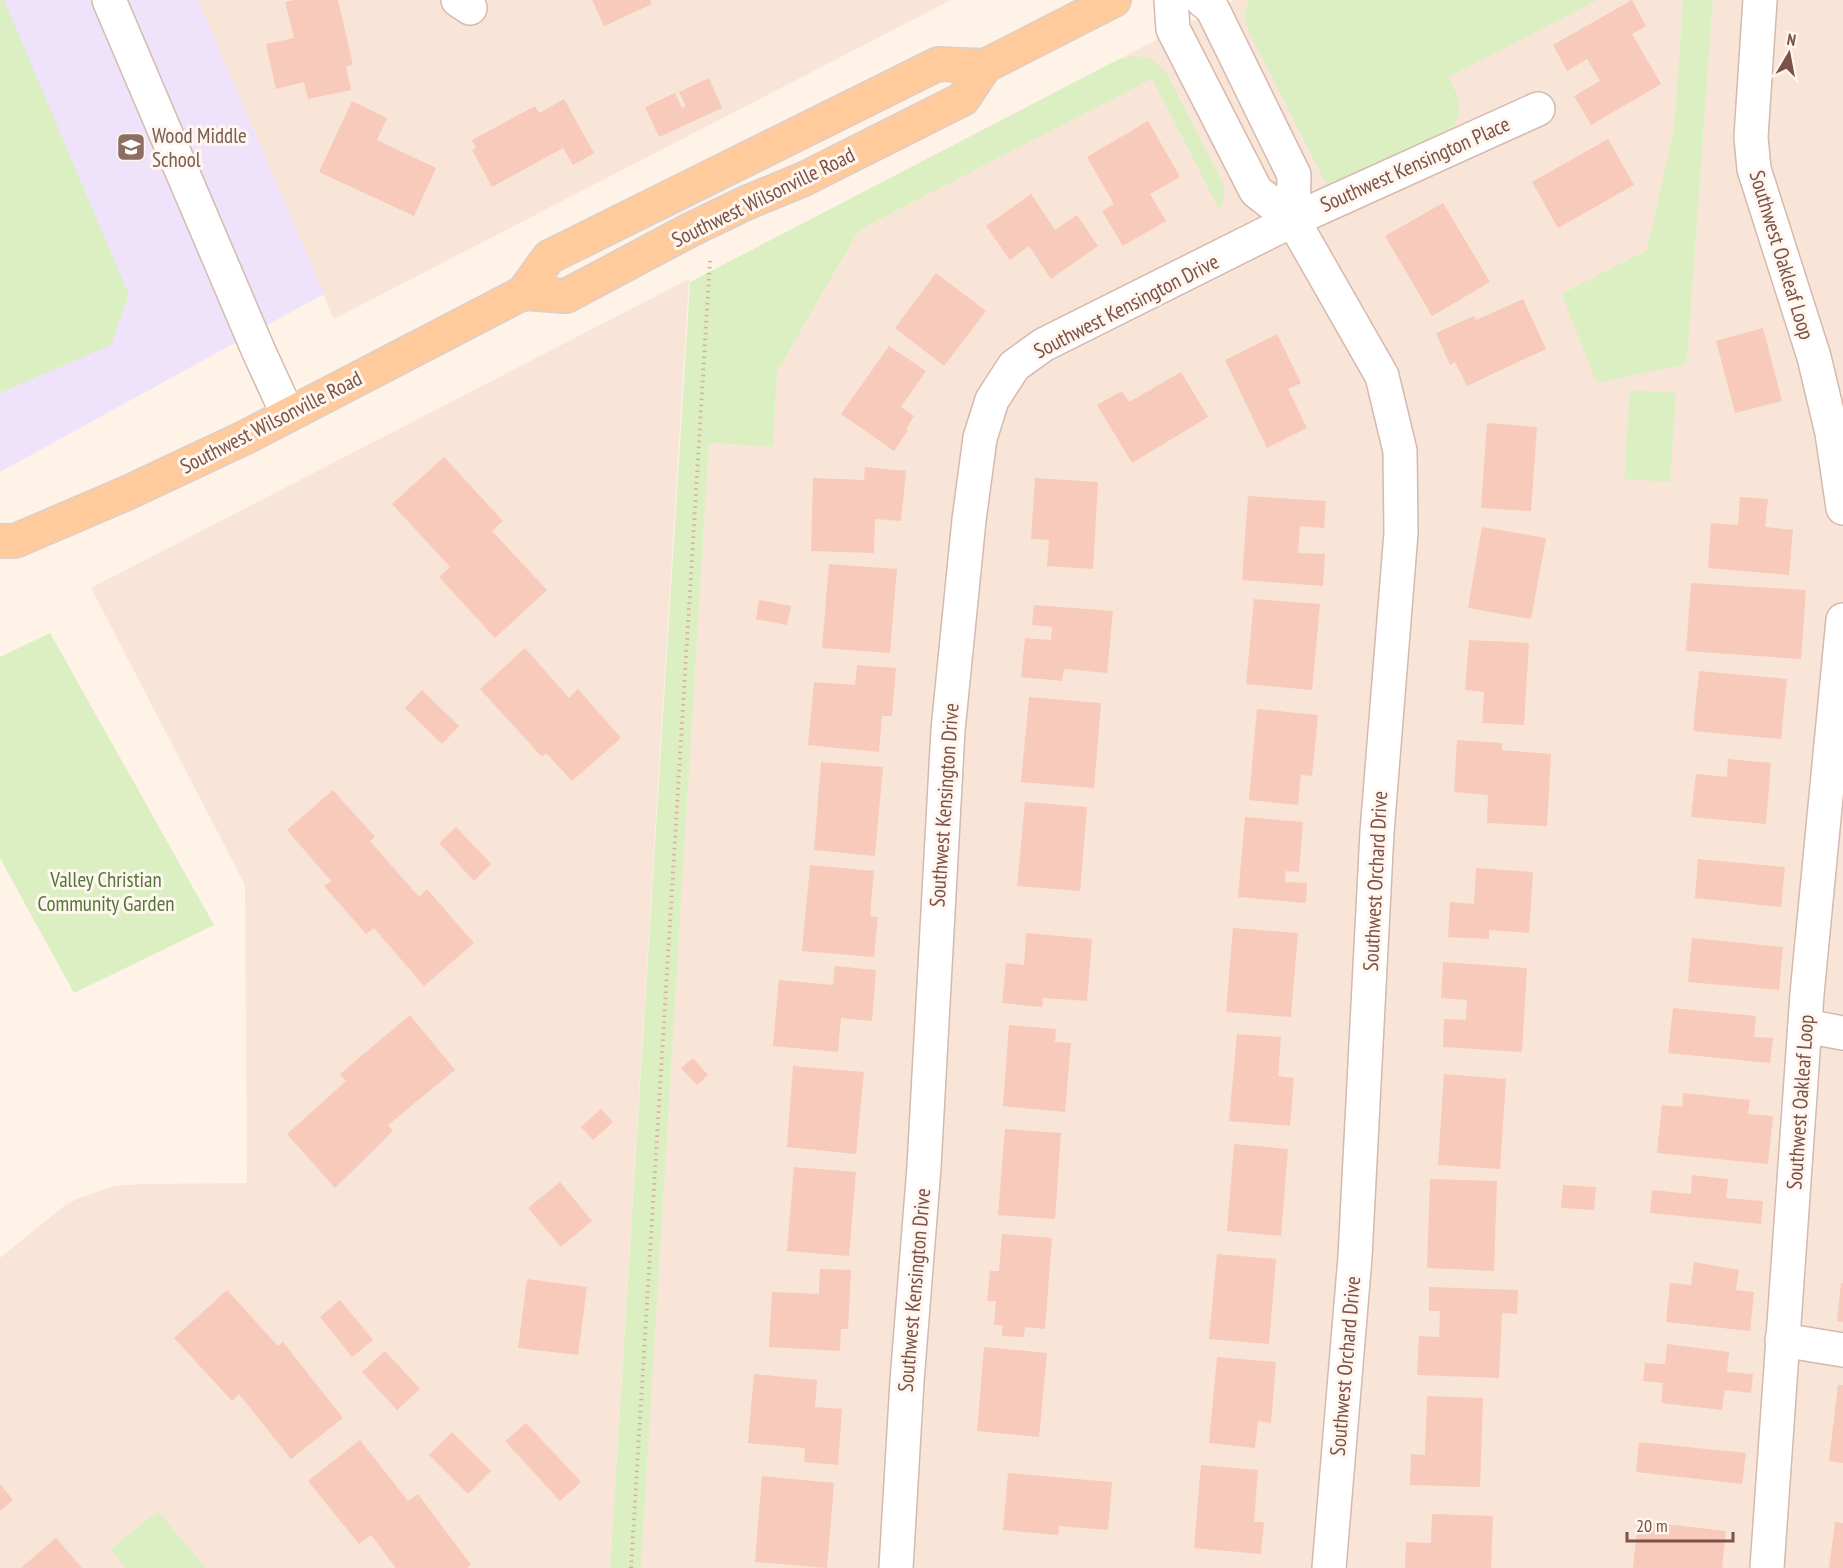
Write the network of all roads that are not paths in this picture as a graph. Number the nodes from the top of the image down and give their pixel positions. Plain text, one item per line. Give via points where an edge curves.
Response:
1 (109, 0) edge
2 (1114, 0) edge
3 (1171, 0) edge
4 (1202, 0) edge
5 (1760, 0) edge
6 (985, 66) junction
7 (1538, 109) dead end
8 (1293, 220) junction
9 (524, 293) junction
10 (288, 415) junction
11 (1843, 508) edge
12 (5, 549) edge
13 (1843, 632) edge
14 (1805, 1026) junction
15 (1843, 1033) edge
16 (1782, 1341) junction
17 (1843, 1350) edge
18 (896, 1568) edge
19 (1329, 1568) edge
20 (1767, 1568) edge

1 - 10 street
2 - 6 main road, Southwest Wilsonville Road
3 - 8 street, Southwest Orchard Drive via 1173,29 1256,191
4 - 8 street via 1212,9 1294,175
5 - 11 street, Southwest Oakleaf Loop via 1751,137 1754,169 1814,357 1832,433
6 - 9 main road, Southwest Wilsonville Road via 963,99 804,179 746,203 566,296
6 - 9 main road, Southwest Wilsonville Road via 938,64 549,257
7 - 8 street, Southwest Kensington Place
8 - 18 street, Southwest Kensington Drive via 1043,345 1014,366 992,400 980,438 948,730 924,1167
8 - 19 street, Southwest Orchard Drive via 1382,376 1400,451 1401,533 1377,832 1355,1257
9 - 10 main road, Southwest Wilsonville Road
10 - 12 main road, Southwest Wilsonville Road
13 - 14 street, Southwest Oakleaf Loop
14 - 15 street
14 - 16 street, Southwest Oakleaf Loop
16 - 17 street
16 - 20 street, Southwest Oakleaf Loop

